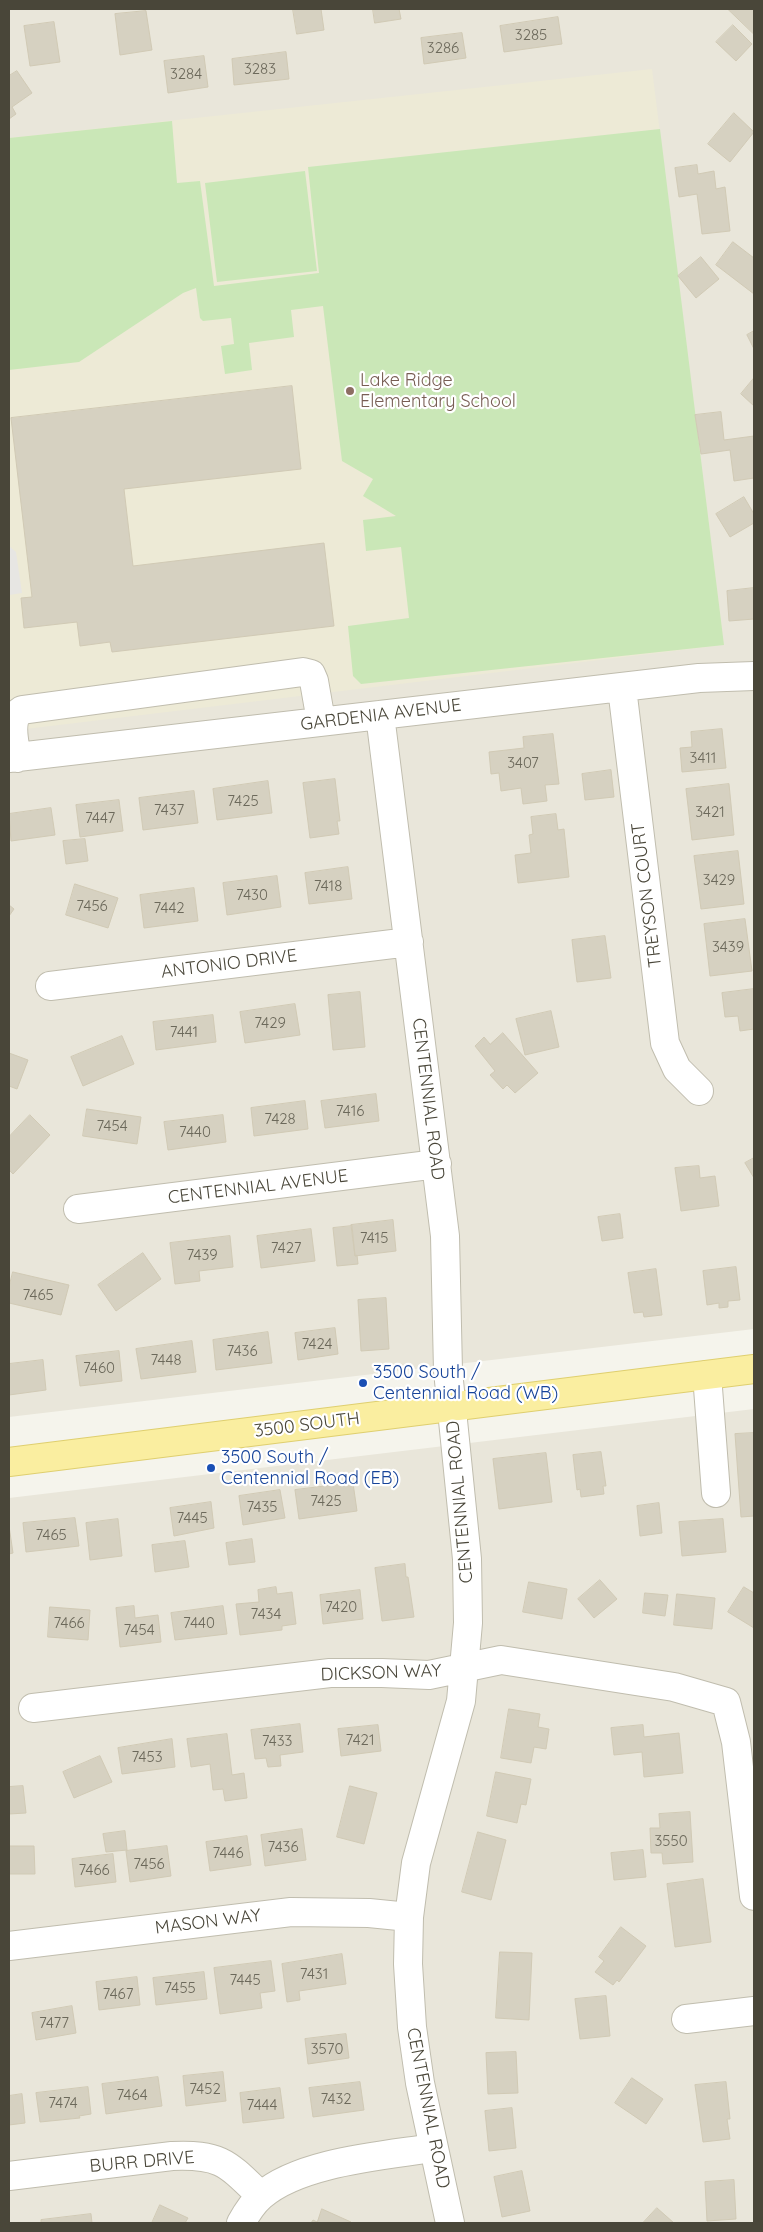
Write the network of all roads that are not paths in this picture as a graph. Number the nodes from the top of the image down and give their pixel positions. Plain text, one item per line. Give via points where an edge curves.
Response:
1 (754, 676) edge
2 (622, 688) junction
3 (380, 714) junction
4 (321, 722) junction
5 (13, 758) edge
6 (409, 942) junction
7 (50, 986) dead end
8 (699, 1091) dead end
9 (437, 1164) junction
10 (78, 1209) dead end
11 (754, 1369) edge
12 (707, 1375) junction
13 (451, 1407) junction
14 (9, 1462) edge
15 (716, 1493) dead end
16 (466, 1667) junction
17 (33, 1708) dead end
18 (754, 1896) edge
19 (409, 1917) junction
20 (9, 1946) edge
21 (754, 2011) edge
22 (686, 2019) dead end
23 (432, 2148) junction
24 (9, 2176) edge
25 (261, 2196) junction
26 (241, 2223) edge
27 (450, 2223) edge

1 - 2 street, GARDENIA AVENUE via 699,678
2 - 3 street, GARDENIA AVENUE
2 - 8 street, TREYSON COURT via 664,1042 677,1069
3 - 4 street, GARDENIA AVENUE
3 - 6 street, CENTENNIAL ROAD
4 - 5 street, GARDENIA AVENUE
4 - 5 street via 314,681 310,674 303,672 22,710 15,714 13,721
6 - 7 street, ANTONIO DRIVE
6 - 9 street, CENTENNIAL ROAD
9 - 10 street, CENTENNIAL AVENUE
9 - 13 street, CENTENNIAL ROAD via 445,1236
11 - 12 main road, 3500 SOUTH
12 - 13 main road, 3500 SOUTH
12 - 15 street
13 - 14 main road, 3500 SOUTH
13 - 16 street, CENTENNIAL ROAD via 467,1559
16 - 17 street, DICKSON WAY via 430,1675 330,1673
16 - 18 street, DICKSON WAY via 501,1660 674,1687 726,1702 736,1742
16 - 19 street, CENTENNIAL ROAD via 461,1701 416,1863
19 - 20 street, MASON WAY via 291,1912
19 - 23 street, CENTENNIAL ROAD via 412,2027
21 - 22 street
23 - 25 street via 332,2164 298,2174
23 - 27 street, CENTENNIAL ROAD
24 - 25 street, BURR DRIVE via 196,2155 219,2160
25 - 26 street

